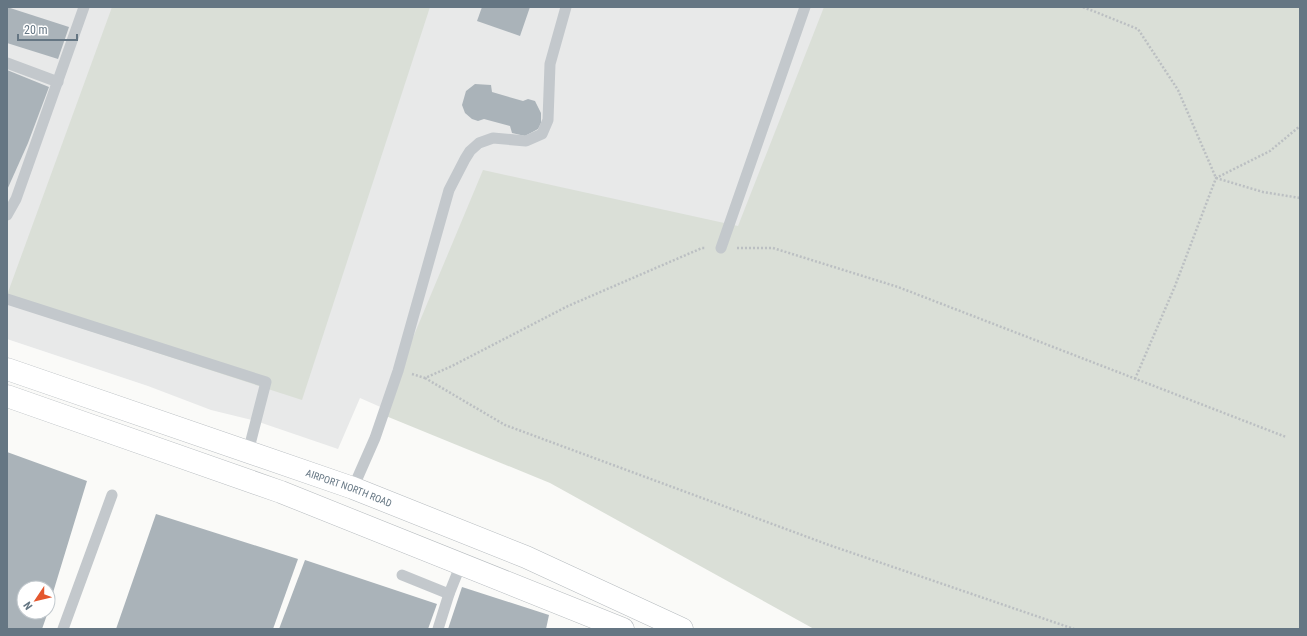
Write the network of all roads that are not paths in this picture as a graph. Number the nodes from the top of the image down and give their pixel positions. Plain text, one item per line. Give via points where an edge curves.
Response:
1 (84, 7) edge
2 (566, 7) edge
3 (805, 7) edge
4 (7, 63) edge
5 (58, 82) junction
6 (7, 215) edge
7 (722, 248) road end
8 (7, 299) edge
9 (7, 368) edge
10 (7, 396) edge
11 (248, 452) junction
12 (353, 488) junction
13 (112, 495) dead end
14 (461, 564) junction
15 (402, 575) dead end
16 (449, 594) junction
17 (63, 629) edge
18 (438, 629) edge
19 (623, 629) edge
20 (682, 629) edge

1 - 5 lane
2 - 12 lane via 550,64 548,120 542,134 526,141 493,138 479,143 465,158 449,190 398,371 375,438
3 - 7 lane
4 - 5 lane
5 - 6 lane via 16,199
8 - 11 lane via 266,382
9 - 11 main road, AIRPORT NORTH ROAD
10 - 14 main road via 281,492
11 - 12 main road, AIRPORT NORTH ROAD
12 - 20 main road, AIRPORT NORTH ROAD via 526,557
13 - 17 lane
14 - 16 lane
14 - 19 main road
15 - 16 lane
16 - 18 lane

